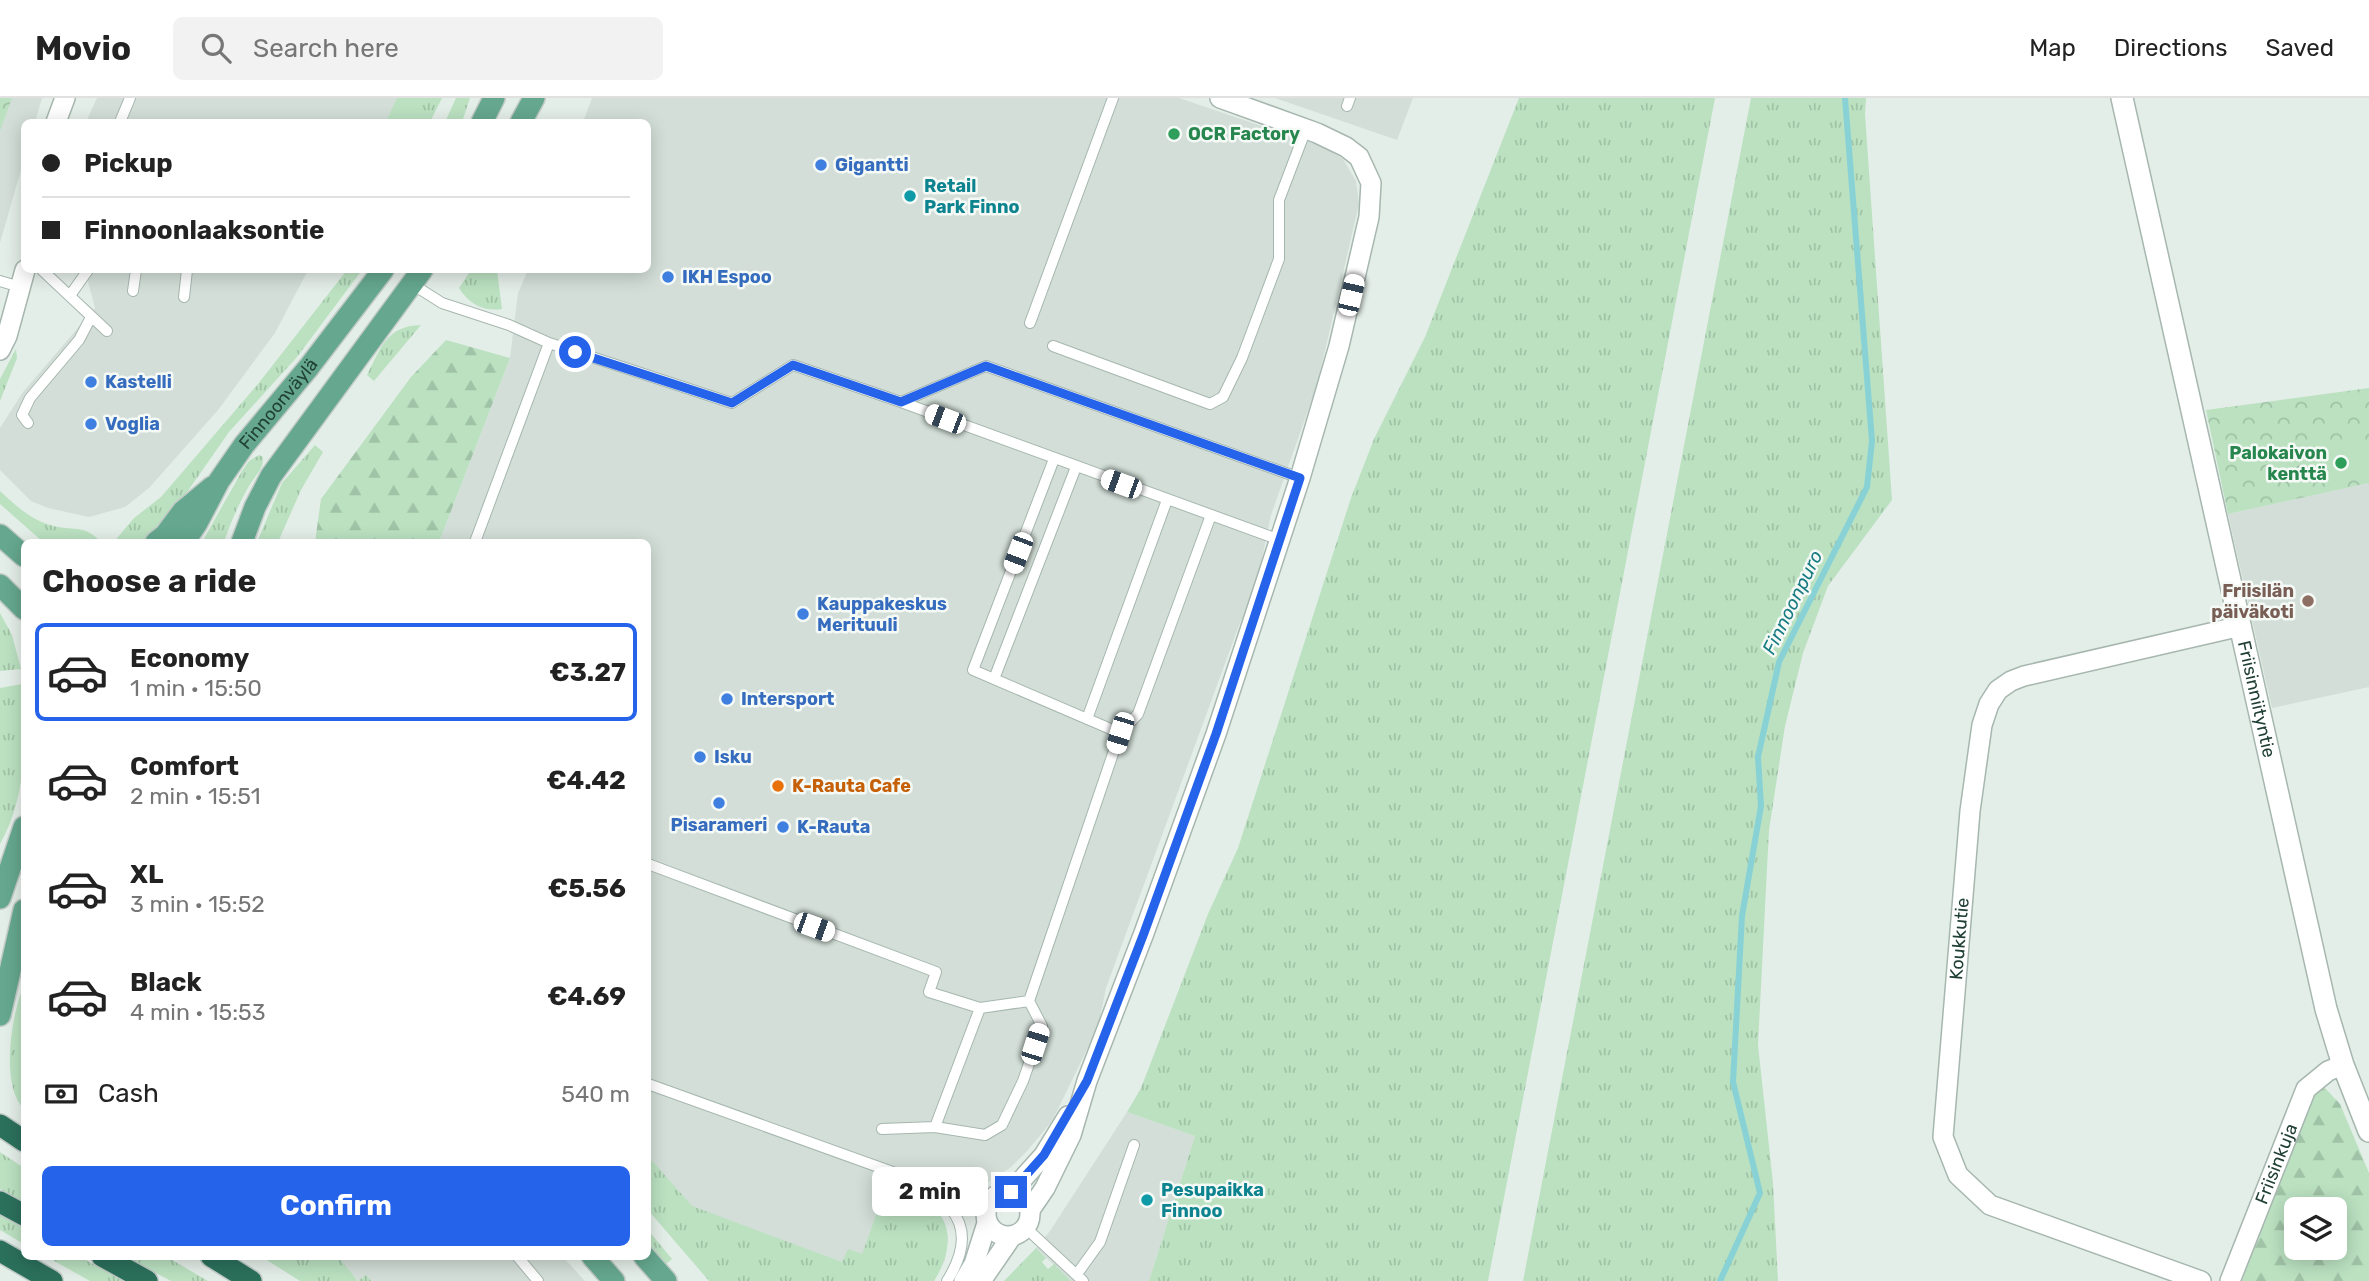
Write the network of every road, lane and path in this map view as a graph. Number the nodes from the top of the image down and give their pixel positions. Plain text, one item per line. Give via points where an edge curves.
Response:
1 (65, 98) edge
2 (130, 98) edge
3 (494, 98) edge
4 (534, 98) edge
5 (1113, 98) edge
6 (1220, 98) edge
7 (2122, 98) edge
8 (57, 119) edge
9 (121, 119) edge
10 (484, 119) edge
11 (524, 119) edge
12 (1306, 129) junction
13 (45, 273) edge
14 (86, 273) edge
15 (136, 273) edge
16 (187, 273) edge
17 (381, 273) edge
18 (417, 277) edge
19 (23, 278) edge
20 (0, 281) edge
21 (133, 291) dead end
22 (71, 295) junction
23 (184, 297) dead end
24 (91, 317) junction
25 (1030, 323) dead end
26 (107, 331) dead end
27 (549, 343) junction
28 (1053, 346) dead end
29 (0, 350) edge
30 (901, 402) junction
31 (29, 423) dead end
32 (1054, 459) junction
33 (1076, 467) junction
34 (1300, 478) junction
35 (219, 481) junction
36 (1167, 500) junction
37 (1211, 515) junction
38 (160, 539) edge
39 (186, 539) edge
40 (243, 539) edge
41 (476, 539) edge
42 (1280, 540) junction
43 (0, 585) edge
44 (21, 606) edge
45 (2241, 626) junction
46 (994, 679) junction
47 (1087, 719) junction
48 (1120, 733) junction
49 (21, 836) edge
50 (651, 865) edge
51 (0, 898) edge
52 (21, 923) edge
53 (1029, 1001) junction
54 (980, 1008) junction
55 (0, 1015) edge
56 (2343, 1065) junction
57 (1087, 1081) junction
58 (651, 1085) edge
59 (0, 1125) edge
60 (935, 1127) junction
61 (882, 1129) dead end
62 (2369, 1131) edge
63 (21, 1139) edge
64 (1134, 1145) dead end
65 (926, 1186) junction
66 (1011, 1192) junction
67 (0, 1202) edge
68 (21, 1213) edge
69 (987, 1214) junction
70 (1023, 1225) junction
71 (0, 1251) edge
72 (109, 1260) edge
73 (217, 1260) edge
74 (520, 1260) edge
75 (596, 1260) edge
76 (648, 1260) edge
77 (1080, 1277) edge
78 (52, 1281) edge
79 (147, 1281) edge
80 (251, 1281) edge
81 (538, 1281) edge
82 (614, 1281) edge
83 (666, 1281) edge
84 (947, 1281) edge
85 (964, 1281) edge
86 (981, 1281) edge
87 (2201, 1281) edge
88 (2230, 1281) edge

1 - 8 street
2 - 9 lane
3 - 10 main road
4 - 11 main road
5 - 25 lane
6 - 12 street
7 - 45 street, Friisinniityntie
12 - 28 lane via 1279,201 1279,259 1223,397 1210,404
12 - 34 street via 1359,157 1371,183 1371,201 1339,346
13 - 22 lane
14 - 22 lane
15 - 21 lane
16 - 23 lane
17 - 35 main road, Finnoonväylä
18 - 27 lane via 442,303
18 - 40 main road, Finnoonväylä via 271,476
19 - 20 lane
19 - 29 street
22 - 24 lane
24 - 26 lane
24 - 31 lane via 79,340 30,398 22,415
27 - 30 lane via 732,403 793,365
27 - 41 lane
30 - 32 lane
30 - 34 lane via 986,366
32 - 33 lane
32 - 46 lane via 973,670
33 - 36 lane
33 - 46 lane
34 - 42 street
35 - 38 main road via 183,511
35 - 39 main road, Finnoonväylä
36 - 37 lane
36 - 47 lane
37 - 42 lane
37 - 48 lane via 1138,714
42 - 57 street via 1216,734
43 - 44 main road
45 - 56 street, Friisinniityntie via 2326,1009
45 - 87 street, Koukkutie via 2024,676 1998,691 1989,704 1970,811 1943,1137 1958,1175 1990,1205
46 - 47 lane
47 - 48 lane
48 - 53 lane
49 - 51 main road
50 - 54 lane via 936,972 929,992
52 - 55 main road
53 - 54 lane
53 - 60 lane via 1042,1026 1002,1125 985,1135
54 - 60 lane
56 - 62 street, Friisinniityntie
56 - 88 street, Friisinkuja via 2306,1088
57 - 66 street via 1044,1155
57 - 70 street via 1060,1161
58 - 65 lane
59 - 63 highway
60 - 61 lane
64 - 77 lane via 1101,1242
65 - 69 lane
65 - 84 lane via 951,1209 960,1226 962,1250
66 - 69 street via 997,1194
66 - 70 street via 1023,1198
67 - 68 highway
69 - 70 street via 997,1234
69 - 85 street via 976,1257
70 - 77 lane
70 - 86 street
71 - 78 highway
72 - 79 highway
73 - 80 highway
74 - 81 lane
75 - 82 main road
76 - 83 main road

